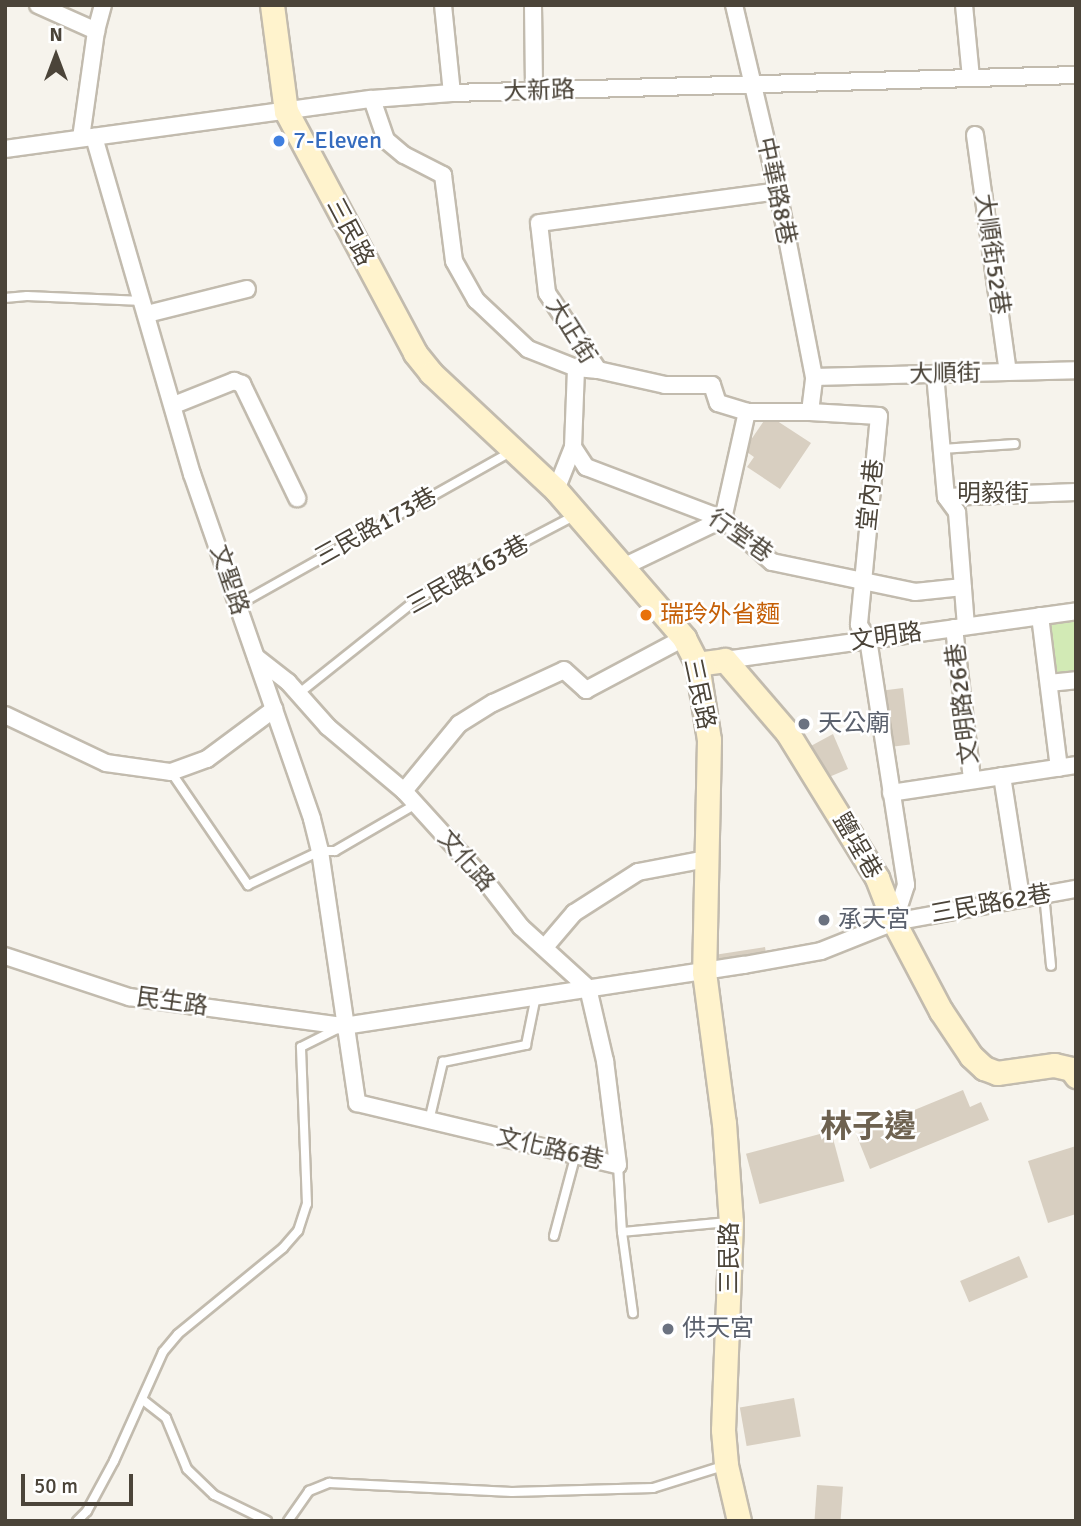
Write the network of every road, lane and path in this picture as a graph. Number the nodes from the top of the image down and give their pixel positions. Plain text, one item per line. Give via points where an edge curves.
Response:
1 (38, 5) edge
2 (103, 5) edge
3 (443, 5) edge
4 (533, 5) edge
5 (734, 5) edge
6 (964, 5) edge
7 (276, 6) edge
8 (96, 31) junction
9 (1076, 75) edge
10 (971, 78) junction
11 (751, 84) junction
12 (534, 91) junction
13 (452, 93) junction
14 (372, 99) junction
15 (286, 111) junction
16 (975, 135) dead end
17 (88, 138) junction
18 (5, 149) edge
19 (778, 191) junction
20 (247, 289) dead end
21 (5, 298) edge
22 (145, 307) junction
23 (576, 368) junction
24 (598, 370) junction
25 (1076, 370) edge
26 (1008, 372) junction
27 (935, 374) junction
28 (814, 377) junction
29 (174, 405) junction
30 (747, 412) junction
31 (810, 412) junction
32 (1015, 444) dead end
33 (573, 447) junction
34 (514, 449) junction
35 (942, 449) junction
36 (556, 490) junction
37 (1076, 492) edge
38 (946, 497) junction
39 (297, 498) dead end
40 (578, 515) junction
41 (723, 519) junction
42 (623, 567) junction
43 (862, 580) junction
44 (963, 587) junction
45 (238, 605) junction
46 (1076, 611) edge
47 (1040, 616) junction
48 (960, 627) junction
49 (684, 638) junction
50 (868, 639) junction
51 (256, 657) junction
52 (725, 660) junction
53 (697, 664) junction
54 (1076, 680) edge
55 (1049, 683) junction
56 (297, 695) junction
57 (274, 709) junction
58 (5, 715) edge
59 (1076, 765) edge
60 (1059, 768) junction
61 (171, 772) junction
62 (1002, 776) junction
63 (972, 780) junction
64 (404, 791) junction
65 (891, 793) junction
66 (416, 804) junction
67 (320, 851) junction
68 (706, 859) junction
69 (1076, 889) edge
70 (1044, 894) junction
71 (1021, 897) junction
72 (894, 922) junction
73 (545, 947) junction
74 (5, 956) edge
75 (1051, 966) dead end
76 (704, 972) junction
77 (588, 988) junction
78 (536, 996) junction
79 (344, 1026) junction
80 (1076, 1076) edge
81 (429, 1121) junction
82 (576, 1154) junction
83 (618, 1165) junction
84 (731, 1222) junction
85 (622, 1232) junction
86 (554, 1236) dead end
87 (634, 1313) dead end
88 (143, 1400) junction
89 (726, 1465) junction
90 (77, 1521) edge
91 (267, 1521) edge
92 (288, 1521) edge
93 (739, 1521) edge

1 - 8 street
2 - 8 street
3 - 13 street
4 - 12 street
5 - 11 street, 中華路8巷
6 - 10 street
7 - 15 main road, 三民路
8 - 17 street
9 - 10 street, 大新路
10 - 11 street, 大新路
11 - 12 street, 大新路
11 - 19 street, 中華路8巷
12 - 13 street, 大新路
13 - 14 street, 大新路
14 - 15 street, 大新路
14 - 23 street via 386,140 443,175 454,261 475,300 528,349
15 - 17 street, 大新路
15 - 34 main road, 三民路 via 415,353
16 - 26 street, 大順街52巷
17 - 18 street, 大新路
17 - 22 street, 文聖路
19 - 24 street, 大正街 via 540,223 547,293
19 - 28 street, 中華路8巷
20 - 22 street
21 - 22 lane
22 - 29 street, 文聖路
23 - 24 street, 大正街
23 - 33 street, 大正街
24 - 30 street via 665,386 712,385 718,403
25 - 26 street, 大順街
26 - 27 street, 大順街
27 - 28 street, 大順街
27 - 35 street, 明毅街
28 - 31 street, 中華路8巷
29 - 39 street via 239,382
29 - 45 street, 文聖路 via 192,474
30 - 31 street
30 - 41 street
31 - 43 street, 堂內巷 via 879,416
32 - 35 lane
33 - 36 street, 大正街
33 - 41 street, 行堂巷 via 586,467
34 - 36 main road, 三民路
34 - 45 lane, 三民路173巷
35 - 38 street, 明毅街
36 - 40 main road, 三民路
37 - 38 street, 明毅街
38 - 44 street, 文明路26巷 via 957,512
40 - 42 main road, 三民路
40 - 56 lane, 三民路163巷 via 421,596
41 - 42 street
41 - 43 street, 行堂巷 via 772,562
42 - 49 main road, 三民路
43 - 44 street, 行堂巷 via 915,592
43 - 50 street, 堂內巷 via 859,625
44 - 48 street, 文明路26巷
45 - 51 street, 文聖路
46 - 47 street, 文明路
47 - 48 street, 文明路
47 - 55 street
48 - 50 street, 文明路
48 - 63 street, 文明路26巷
49 - 53 main road, 三民路
49 - 64 street via 586,690 564,670 493,703 459,724
50 - 52 street, 文明路
50 - 65 street, 堂內巷
51 - 56 street, 文化路
51 - 57 street, 文聖路
52 - 53 main road, 文明路
52 - 72 main road, 鹽埕巷 via 787,732 877,878
53 - 68 main road, 三民路 via 709,740
54 - 55 street
55 - 60 street
56 - 64 street, 文化路
57 - 61 street via 207,759
57 - 67 street, 文聖路
58 - 61 street via 106,763
59 - 60 street
60 - 62 street
61 - 67 lane via 248,885
62 - 63 street
62 - 71 street
63 - 65 street
64 - 66 street, 文化路
65 - 72 street, 堂內巷 via 906,885
66 - 67 lane via 335,850
66 - 73 street, 文化路 via 521,927
67 - 79 street, 文聖路
68 - 73 street via 638,872 574,913
68 - 76 main road, 三民路
69 - 70 street, 三民路62巷
70 - 71 street, 三民路62巷
70 - 75 lane
71 - 72 street, 三民路62巷
72 - 76 street, 三民路62巷 via 821,951
72 - 80 main road, 鹽埕巷 via 941,1011 984,1068 997,1073 1054,1066 1071,1069
73 - 77 street, 文化路
74 - 79 street, 民生路 via 129,997
76 - 77 street
76 - 84 main road, 三民路 via 723,1111
77 - 78 street, 民生路
77 - 83 street, 文化路6巷 via 606,1061
78 - 79 street, 民生路
78 - 81 lane via 526,1045 443,1062
79 - 81 street, 文化路6巷 via 357,1102
79 - 88 lane via 301,1047 307,1204 298,1231 284,1248 178,1334 163,1352
81 - 82 street, 文化路6巷
82 - 83 street, 文化路6巷
82 - 86 lane
83 - 85 lane
84 - 85 lane
84 - 89 main road, 三民路 via 723,1430
85 - 87 lane
88 - 90 lane via 87,1511
88 - 91 lane via 166,1418 187,1469 215,1495
89 - 92 lane via 653,1488 512,1492 329,1483 309,1491
89 - 93 main road, 三民路

